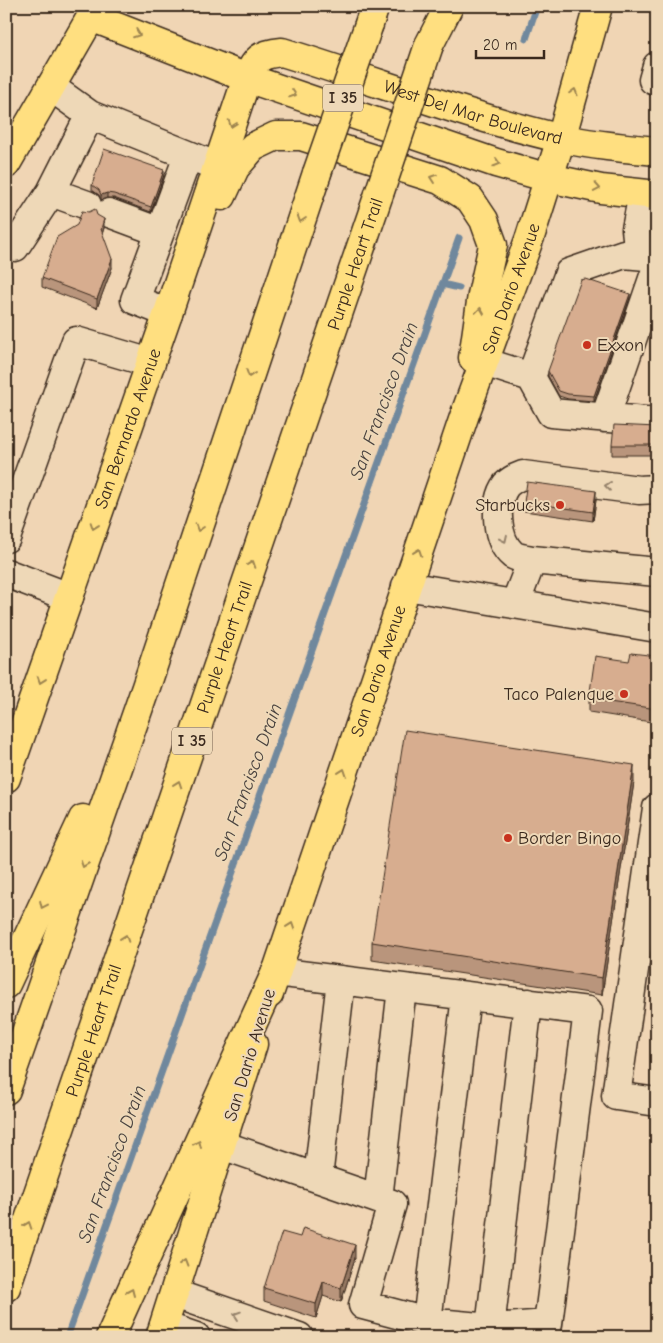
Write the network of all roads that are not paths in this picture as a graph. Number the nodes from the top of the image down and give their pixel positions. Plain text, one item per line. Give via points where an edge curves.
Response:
1 (442, 6) edge
2 (449, 6) edge
3 (598, 6) edge
4 (93, 11) edge
5 (372, 15) edge
6 (429, 44) junction
7 (657, 66) edge
8 (247, 78) junction
9 (657, 80) edge
10 (50, 88) junction
11 (90, 114) junction
12 (561, 138) junction
13 (9, 151) edge
14 (657, 151) edge
15 (188, 156) junction
16 (218, 166) junction
17 (549, 178) junction
18 (51, 192) junction
19 (650, 194) edge
20 (160, 232) junction
21 (6, 242) edge
22 (651, 260) edge
23 (168, 313) junction
24 (484, 362) junction
25 (151, 363) junction
26 (531, 376) junction
27 (466, 411) junction
28 (604, 418) junction
29 (657, 422) edge
30 (651, 495) edge
31 (6, 538) edge
32 (532, 560) junction
33 (657, 572) edge
34 (6, 573) edge
35 (406, 586) junction
36 (70, 597) junction
37 (515, 604) junction
38 (657, 628) edge
39 (146, 687) junction
40 (6, 778) edge
41 (657, 808) edge
42 (276, 972) junction
43 (341, 980) junction
44 (6, 984) edge
45 (402, 988) junction
46 (466, 996) junction
47 (528, 1003) junction
48 (6, 1090) edge
49 (657, 1102) edge
50 (222, 1145) junction
51 (318, 1178) junction
52 (378, 1199) junction
53 (6, 1287) edge
54 (175, 1294) junction
55 (427, 1322) junction
56 (490, 1328) junction
57 (547, 1330) edge
58 (162, 1332) edge
59 (110, 1337) edge
60 (196, 1337) edge
61 (299, 1337) edge

1 - 6 main road, Purple Heart Trail / I 35
2 - 6 main road
12 -> 3 main road, San Dario Avenue
4 -> 8 main road, West Del Mar Boulevard
4 - 10 main road
5 -> 39 main road, I 35, bridge
53 -> 6 main road, Purple Heart Trail / I 35, bridge
7 - 9 street via 653,80
8 - 12 main road, West Del Mar Boulevard via 259,58 282,52 472,114
8 -> 16 main road, San Bernardo Avenue
8 -> 17 main road, West Del Mar Boulevard
10 - 11 street
10 - 13 main road
11 - 15 street
11 - 18 street
12 - 14 main road, West Del Mar Boulevard
12 - 17 main road, San Dario Avenue
15 - 16 street
15 - 20 street
16 - 23 main road, San Bernardo Avenue
17 -> 19 main road, West Del Mar Boulevard via 601,189
17 - 24 main road, San Dario Avenue
18 - 20 street
18 - 21 street via 15,247
19 - 22 street via 636,229
20 - 23 street via 135,300
22 - 26 street via 624,254 569,273
22 - 28 street
23 - 25 main road, San Bernardo Avenue
27 -> 23 main road via 482,295 493,245 484,220 470,199 440,180 300,136 276,136 253,147 235,168
24 - 26 street
24 - 27 main road, San Dario Avenue
25 - 31 street via 76,341
25 -> 36 main road, San Bernardo Avenue
26 - 28 street via 551,413
35 -> 27 main road, San Dario Avenue
28 - 29 street
30 -> 32 street via 523,475 514,478 506,484 500,496 498,526 505,544 514,555
32 - 33 street
32 - 37 street
34 - 36 street
35 - 37 street
42 -> 35 main road, San Dario Avenue
36 -> 40 main road, San Bernardo Avenue
37 - 38 street
39 -> 44 main road
39 -> 48 main road, I 35
41 - 49 street via 616,1096
42 - 43 street
42 - 50 main road, San Dario Avenue
59 -> 42 main road
43 - 45 street
43 - 51 street
45 - 46 street
45 - 52 street
46 - 47 street
46 - 55 street
47 - 56 street
47 - 57 street via 588,1011
50 - 51 street
54 -> 50 main road, San Dario Avenue
51 - 52 street
52 - 55 street via 392,1204 363,1305
54 - 58 main road, San Dario Avenue
61 -> 54 street
55 - 56 street
56 - 57 street
58 - 60 street

